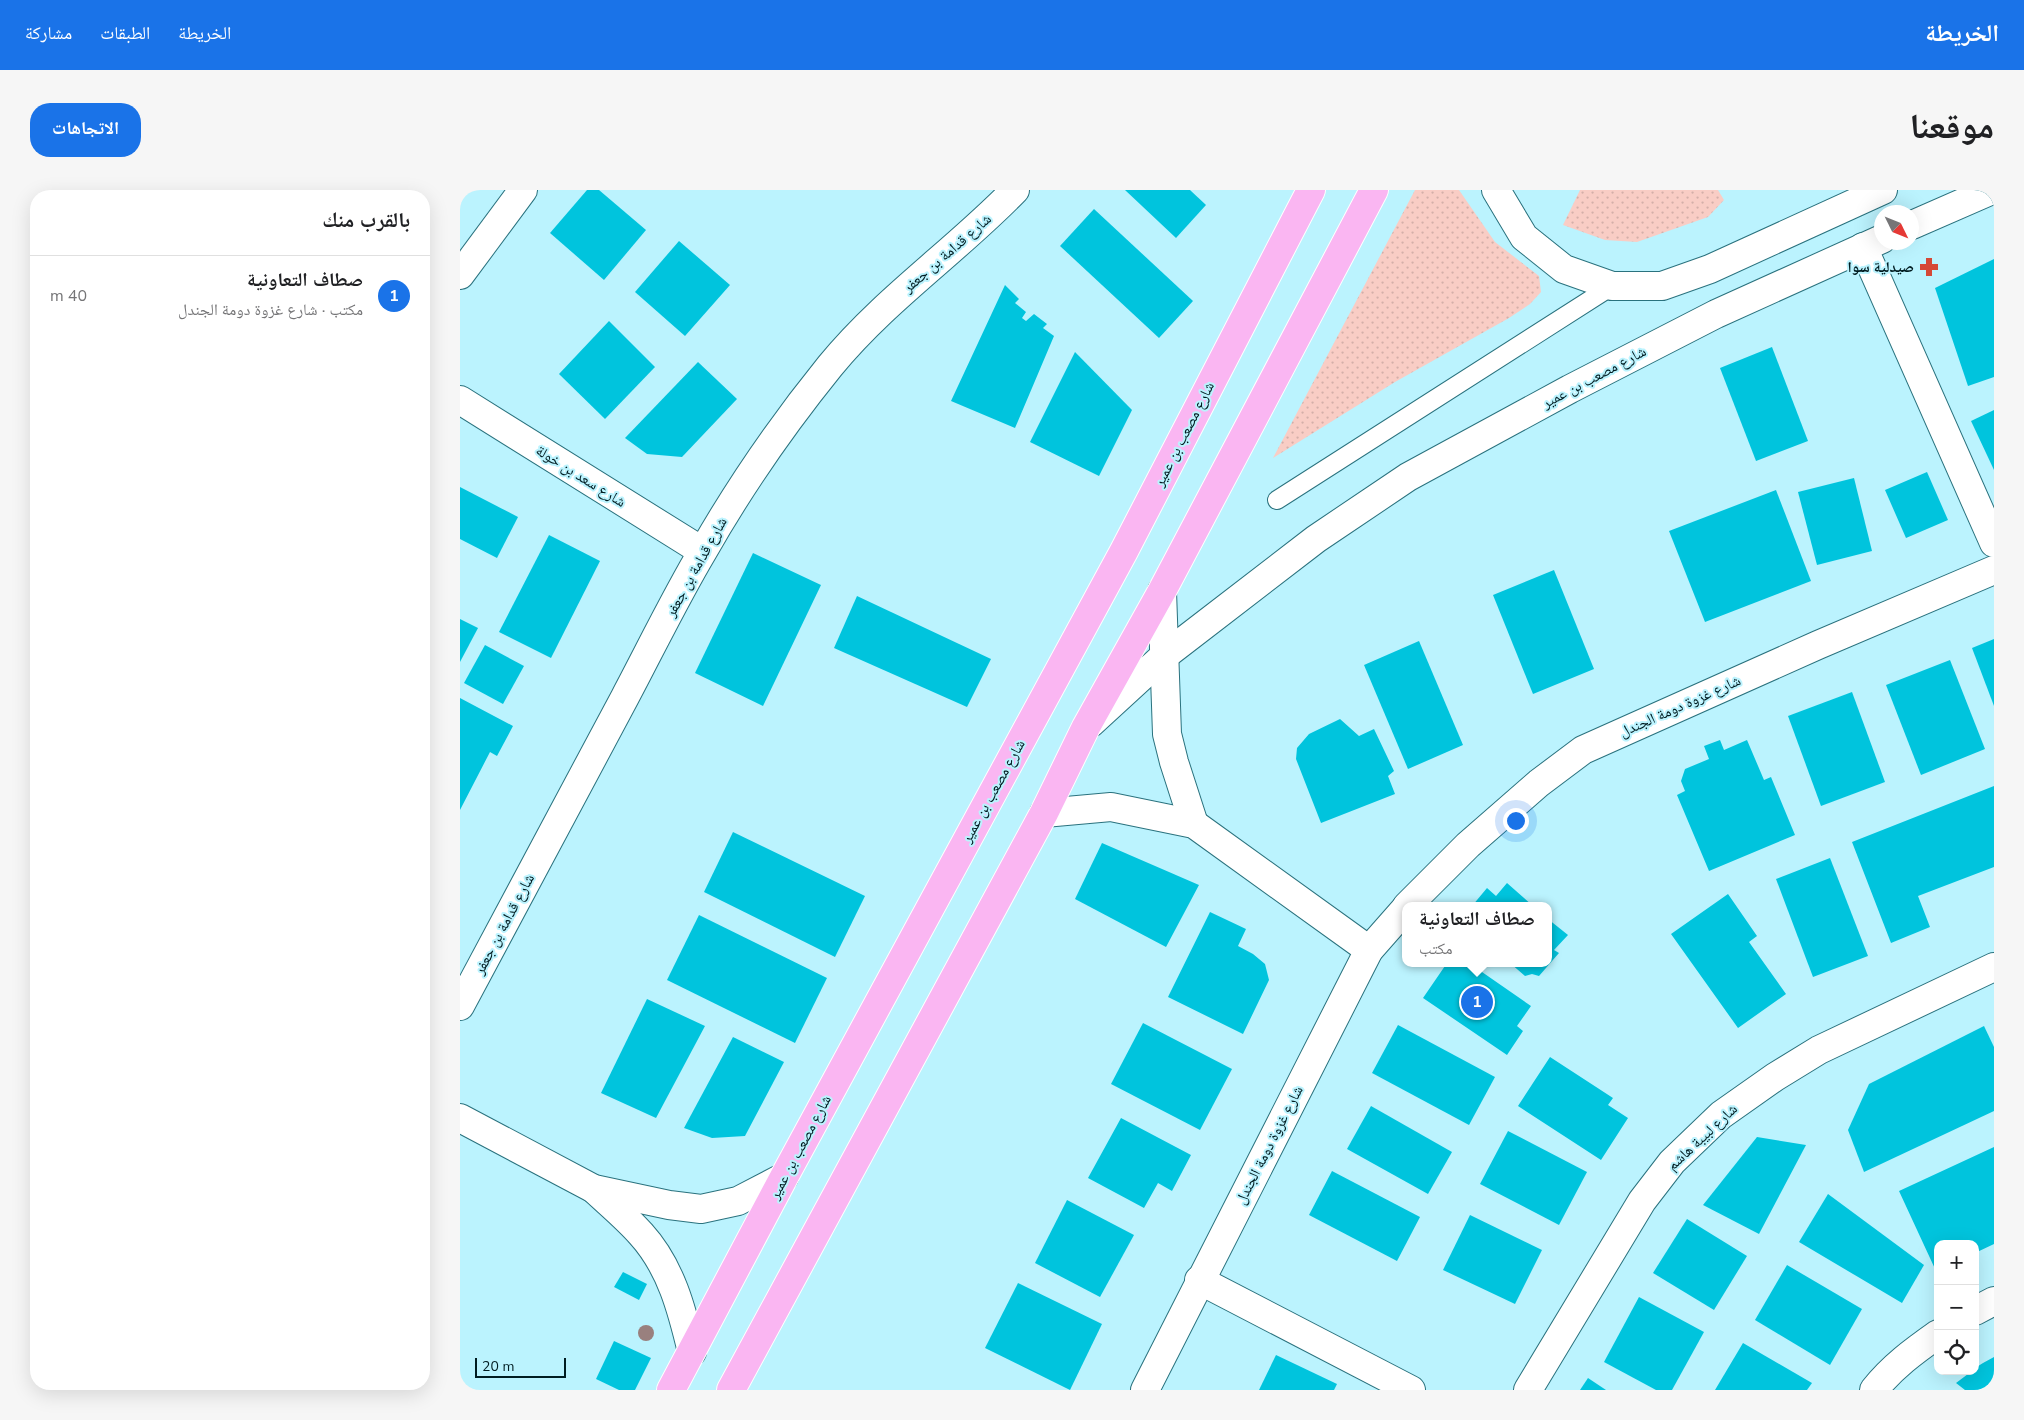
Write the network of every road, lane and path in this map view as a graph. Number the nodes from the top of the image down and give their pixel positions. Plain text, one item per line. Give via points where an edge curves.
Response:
1 (523, 190) edge
2 (1015, 190) edge
3 (1311, 190) edge
4 (1374, 190) edge
5 (1496, 190) edge
6 (1883, 190) edge
7 (1992, 190) edge
8 (1919, 222) edge
9 (1872, 243) edge
10 (460, 275) edge
11 (1612, 286) junction
12 (460, 400) edge
13 (1277, 500) dead end
14 (1994, 543) edge
15 (702, 551) junction
16 (1994, 570) edge
17 (1162, 591) junction
18 (1164, 656) junction
19 (1086, 728) junction
20 (1044, 813) junction
21 (1194, 824) junction
22 (1412, 902) edge
23 (1402, 913) edge
24 (1369, 950) junction
25 (1994, 967) edge
26 (460, 1006) edge
27 (460, 1118) edge
28 (784, 1177) junction
29 (594, 1189) junction
30 (1199, 1280) junction
31 (1994, 1301) edge
32 (1979, 1309) edge
33 (1934, 1337) edge
34 (692, 1352) junction
35 (672, 1390) edge
36 (731, 1390) edge
37 (1145, 1390) edge
38 (1411, 1390) edge
39 (1528, 1390) edge
40 (1874, 1390) edge

1 - 10 street
2 - 15 street, شارع قدامة بن جعفر via 984,222 922,273 832,363 748,477
3 - 28 highway, شارع مصعب بن عمير via 1124,551
4 - 17 highway, شارع مصعب بن عمير
5 - 11 street via 1524,237 1564,269
6 - 11 street via 1702,272 1662,286
7 - 8 street
9 - 14 street
9 - 18 street, شارع مصعب بن عمير via 1716,314 1408,477 1316,539
11 - 13 lane
12 - 15 street, شارع سعد بن خولة
15 - 26 street, شارع قدامة بن جعفر
16 - 22 street, شارع غزوة دومة الجندل via 1583,750 1496,820
17 - 18 street
17 - 19 highway, شارع مصعب بن عمير
18 - 19 street, شارع مصعب بن عمير
18 - 21 street via 1167,734
19 - 20 highway, شارع مصعب بن عمير
20 - 21 street via 1110,808
20 - 36 highway, شارع مصعب بن عمير
21 - 24 street
23 - 24 street, شارع غزوة دومة الجندل
24 - 30 street, شارع غزوة دومة الجندل
25 - 39 street, شارع لبيبة هاشم via 1819,1050 1721,1115 1672,1162 1642,1201
27 - 29 street
28 - 29 street via 738,1201 701,1209
28 - 34 highway, شارع مصعب بن عمير
29 - 34 street via 642,1235 663,1266 680,1303
30 - 37 street, شارع غزوة دومة الجندل
30 - 38 street
31 - 32 street
33 - 40 street via 1884,1376
34 - 35 highway, شارع مصعب بن عمير

